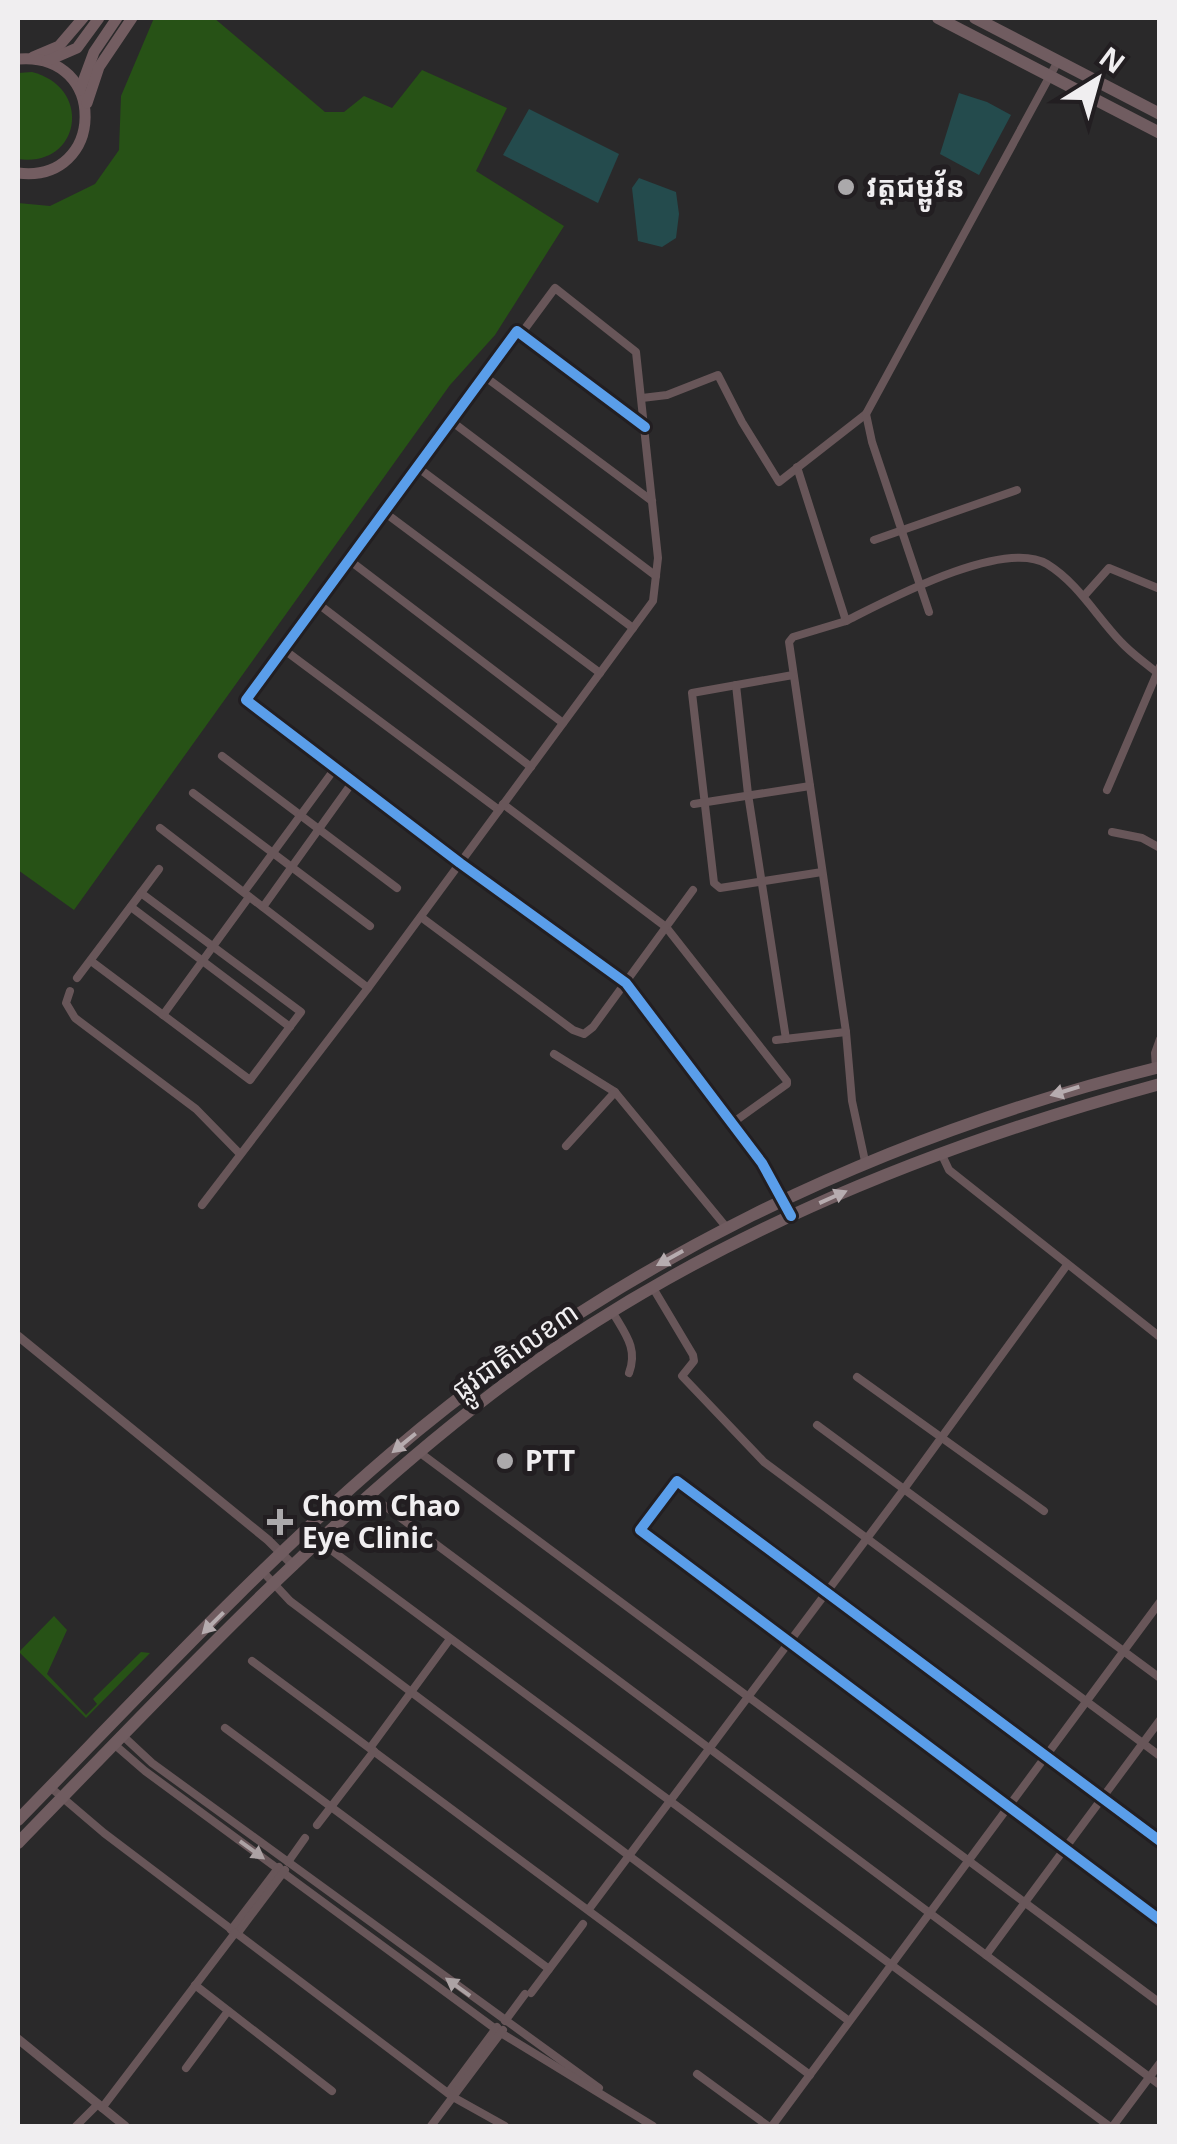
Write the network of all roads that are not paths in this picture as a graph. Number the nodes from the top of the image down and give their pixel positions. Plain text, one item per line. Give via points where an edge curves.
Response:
1 (83, 18) edge
2 (99, 18) edge
3 (117, 18) edge
4 (132, 18) edge
5 (938, 18) edge
6 (974, 18) edge
7 (24, 58) edge
8 (47, 61) junction
9 (1058, 61) junction
10 (1051, 76) junction
11 (80, 90) junction
12 (86, 107) junction
13 (1160, 114) edge
14 (1160, 132) edge
15 (18, 173) edge
16 (522, 334) junction
17 (484, 376) junction
18 (642, 398) junction
19 (866, 414) junction
20 (451, 421) junction
21 (645, 427) junction
22 (417, 467) junction
23 (797, 467) junction
24 (1017, 490) dead end
25 (652, 500) junction
26 (384, 512) junction
27 (901, 530) junction
28 (874, 540) dead end
29 (349, 560) junction
30 (656, 576) junction
31 (920, 584) junction
32 (1160, 589) edge
33 (1084, 596) junction
34 (317, 603) junction
35 (928, 612) dead end
36 (846, 621) junction
37 (633, 628) junction
38 (283, 649) junction
39 (1158, 669) edge
40 (600, 673) junction
41 (794, 675) junction
42 (736, 686) junction
43 (563, 722) junction
44 (222, 756) dead end
45 (336, 767) junction
46 (531, 767) junction
47 (354, 780) junction
48 (810, 786) junction
49 (1107, 790) dead end
50 (193, 793) dead end
51 (748, 794) junction
52 (705, 801) junction
53 (694, 804) dead end
54 (501, 807) junction
55 (300, 815) junction
56 (160, 828) dead end
57 (319, 829) junction
58 (1112, 832) dead end
59 (1160, 848) edge
60 (273, 853) junction
61 (460, 863) junction
62 (292, 867) junction
63 (158, 868) dead end
64 (822, 872) junction
65 (763, 881) junction
66 (397, 888) dead end
67 (692, 890) dead end
68 (141, 893) junction
69 (247, 894) junction
70 (130, 906) junction
71 (263, 907) junction
72 (420, 917) junction
73 (370, 926) dead end
74 (666, 927) junction
75 (213, 946) junction
76 (202, 960) junction
77 (90, 961) junction
78 (77, 978) dead end
79 (626, 983) junction
80 (368, 988) junction
81 (70, 991) dead end
82 (163, 1014) junction
83 (290, 1026) junction
84 (846, 1032) junction
85 (786, 1039) junction
86 (1160, 1039) edge
87 (776, 1040) dead end
88 (554, 1054) dead end
89 (1158, 1067) edge
90 (1160, 1084) edge
91 (614, 1092) junction
92 (731, 1124) junction
93 (566, 1146) dead end
94 (942, 1152) junction
95 (240, 1154) junction
96 (865, 1161) junction
97 (782, 1199) junction
98 (202, 1205) dead end
99 (791, 1216) junction
100 (727, 1228) junction
101 (1067, 1265) junction
102 (654, 1288) junction
103 (613, 1313) junction
104 (18, 1336) edge
105 (1160, 1337) edge
106 (629, 1374) dead end
107 (857, 1377) dead end
108 (817, 1426) dead end
109 (942, 1438) junction
110 (418, 1452) junction
111 (904, 1490) junction
112 (369, 1494) junction
113 (1044, 1511) dead end
114 (319, 1540) junction
115 (866, 1540) junction
116 (282, 1554) junction
117 (294, 1566) junction
118 (264, 1573) junction
119 (274, 1585) junction
120 (827, 1592) junction
121 (1160, 1602) edge
122 (450, 1639) junction
123 (790, 1642) junction
124 (1124, 1651) junction
125 (252, 1661) dead end
126 (1160, 1678) edge
127 (410, 1692) junction
128 (749, 1695) junction
129 (1086, 1702) junction
130 (1160, 1720) edge
131 (225, 1728) dead end
132 (119, 1740) junction
133 (1142, 1744) junction
134 (372, 1750) junction
135 (709, 1750) junction
136 (1046, 1756) junction
137 (1160, 1756) edge
138 (50, 1787) junction
139 (62, 1798) junction
140 (1102, 1798) junction
141 (670, 1801) junction
142 (1009, 1807) junction
143 (331, 1808) junction
144 (18, 1820) edge
145 (318, 1826) dead end
146 (306, 1838) dead end
147 (1160, 1841) edge
148 (18, 1843) edge
149 (1065, 1849) junction
150 (629, 1856) junction
151 (288, 1862) junction
152 (968, 1862) junction
153 (280, 1871) junction
154 (1024, 1904) junction
155 (589, 1909) junction
156 (930, 1913) junction
157 (1160, 1920) edge
158 (584, 1924) dead end
159 (234, 1932) junction
160 (986, 1955) junction
161 (891, 1965) junction
162 (549, 1969) junction
163 (196, 1985) junction
164 (1160, 2004) edge
165 (228, 2010) junction
166 (505, 2021) junction
167 (850, 2021) junction
168 (498, 2031) junction
169 (18, 2039) edge
170 (1160, 2063) edge
171 (186, 2068) dead end
172 (697, 2074) dead end
173 (810, 2075) junction
174 (1149, 2077) junction
175 (1160, 2084) edge
176 (332, 2091) dead end
177 (451, 2095) junction
178 (100, 2106) junction
179 (76, 2126) edge
180 (124, 2126) edge
181 (431, 2126) edge
182 (504, 2126) edge
183 (652, 2126) edge
184 (770, 2126) edge
185 (1111, 2126) edge

1 - 7 main road via 60,46
2 - 8 main road via 76,48
3 - 11 main road
4 - 12 main road via 99,67
5 - 10 highway
6 - 9 highway
7 - 8 main road
8 - 11 main road
9 - 10 street
9 - 13 highway
10 - 14 highway
10 - 19 street
11 - 12 main road
12 - 15 main road via 82,137 62,164
16 - 17 street
16 - 18 street via 555,288 634,350
16 - 21 street
17 - 20 street
17 - 25 street
18 - 21 street
18 - 23 street via 718,375 778,482
19 - 23 street
19 - 27 street
20 - 22 street
20 - 30 street
21 - 25 street
22 - 26 street
22 - 37 street
23 - 36 street
24 - 27 street
25 - 30 street
26 - 29 street
26 - 40 street
27 - 28 street
27 - 31 street
29 - 34 street
29 - 43 street
30 - 37 street via 653,601
31 - 33 street via 1030,556
31 - 35 street
31 - 36 street
32 - 33 street via 1109,568
33 - 39 street via 1121,642
34 - 38 street
34 - 46 street
36 - 41 street via 790,638
37 - 40 street
38 - 45 street via 246,700
38 - 54 street
39 - 49 street
40 - 43 street
41 - 42 street
41 - 48 street
42 - 51 street
42 - 52 street via 692,693
43 - 46 street
44 - 55 street
45 - 47 street
45 - 55 street
46 - 54 street
47 - 57 street
47 - 61 street
48 - 51 street
48 - 64 street
50 - 60 street
51 - 52 street
51 - 65 street
52 - 53 street
52 - 65 street via 716,887
54 - 61 street
54 - 74 street
55 - 57 street
55 - 60 street
56 - 69 street
57 - 62 street
57 - 66 street
58 - 59 street
60 - 62 street
60 - 69 street
61 - 72 street
61 - 79 street
62 - 71 street
62 - 73 street
63 - 68 street
64 - 65 street
64 - 84 street
65 - 85 street
67 - 74 street
68 - 70 street
68 - 75 street
69 - 71 street
69 - 75 street
70 - 76 street
70 - 77 street
71 - 80 street
72 - 79 street via 584,1034
72 - 80 street
74 - 79 street
74 - 92 street via 787,1080
75 - 76 street
75 - 83 street via 301,1012
76 - 82 street
76 - 83 street
77 - 78 street
77 - 82 street
79 - 92 street
80 - 95 street
81 - 95 street via 66,1003 75,1018 196,1109
82 - 83 street via 250,1080
84 - 85 street
84 - 96 street
85 - 87 street
86 - 89 street
88 - 91 street
89 -> 96 highway, ផ្លូវជាតិលេខ៣ via 1060,1093
90 - 94 highway, ផ្លូវជាតិលេខ៣
91 - 93 street
91 - 100 street
92 - 97 street
99 -> 94 highway, ផ្លូវជាតិលេខ៣
94 - 101 street via 949,1170
95 - 98 street
96 - 97 highway, ផ្លូវជាតិលេខ៣
97 - 99 street
97 - 100 highway, ផ្លូវជាតិលេខ៣
99 - 102 highway, ផ្លូវជាតិលេខ៣
100 -> 116 highway, ផ្លូវជាតិលេខ៣ via 604,1296 495,1371 394,1451
101 - 105 street
101 - 109 street
102 - 103 highway, ផ្លូវជាតិលេខ៣
102 - 115 street via 693,1354 682,1376 764,1462
103 - 106 street via 634,1348
103 - 110 highway, ផ្លូវជាតិលេខ៣
104 - 116 street
107 - 109 street
108 - 111 street
109 - 111 street
109 - 113 street
110 - 112 highway, ផ្លូវជាតិលេខ៣
110 - 128 street
111 - 115 street
111 - 124 street
112 - 114 highway, ផ្លូវជាតិលេខ៣
112 - 135 street
114 - 117 highway, ផ្លូវជាតិលេខ៣
114 - 122 street
115 - 120 street
115 - 129 street
116 - 117 street
116 - 118 highway, ផ្លូវជាតិលេខ៣
117 - 119 highway, ផ្លូវជាតិលេខ៣
118 - 119 street
118 -> 138 highway, ផ្លូវជាតិលេខ៣
119 - 127 street
119 - 132 highway, ផ្លូវជាតិលេខ៣
120 - 123 street
120 - 123 street via 677,1482 640,1530
120 - 136 street
121 - 124 street
122 - 127 street
122 - 141 street
123 - 128 street
123 - 142 street
124 - 126 street
124 - 129 street
125 - 134 street
127 - 134 street
127 - 150 street
128 - 135 street
128 - 152 street
129 - 133 street
129 - 136 street
130 - 133 street
131 - 143 street
132 - 139 highway, ផ្លូវជាតិលេខ៣
132 - 151 street
132 -> 153 street
133 - 137 street
133 - 140 street
134 - 143 street
134 - 155 street
135 - 141 street
135 - 156 street
136 - 140 street
136 - 142 street
138 - 139 street
138 - 144 highway, ផ្លូវជាតិលេខ៣
139 - 148 highway, ផ្លូវជាតិលេខ៣
139 - 159 street
140 - 147 street
140 - 149 street
141 - 150 street
141 - 161 street
142 - 149 street
142 - 152 street
143 - 145 street
143 - 162 street
146 - 151 street
149 - 154 street
149 - 157 street
150 - 155 street
150 - 167 street
151 - 153 street
166 -> 151 street
152 - 154 street
152 - 156 street
153 - 159 street
153 - 168 street
154 - 160 street
154 - 164 street
155 - 173 street
156 - 160 street
156 - 161 street
158 - 162 street
159 - 163 street
159 - 177 street
160 - 174 street
161 - 167 street
161 - 185 street
162 - 166 street
163 - 165 street
163 - 178 street
165 - 171 street
165 - 176 street
166 - 168 street
166 - 183 street
167 - 173 street
168 - 177 street
168 - 183 street
169 - 178 street
170 - 174 street
172 - 184 street
173 - 184 street
174 - 175 street
174 - 185 street
177 - 181 street
177 - 182 street
178 - 179 street
178 - 180 street

